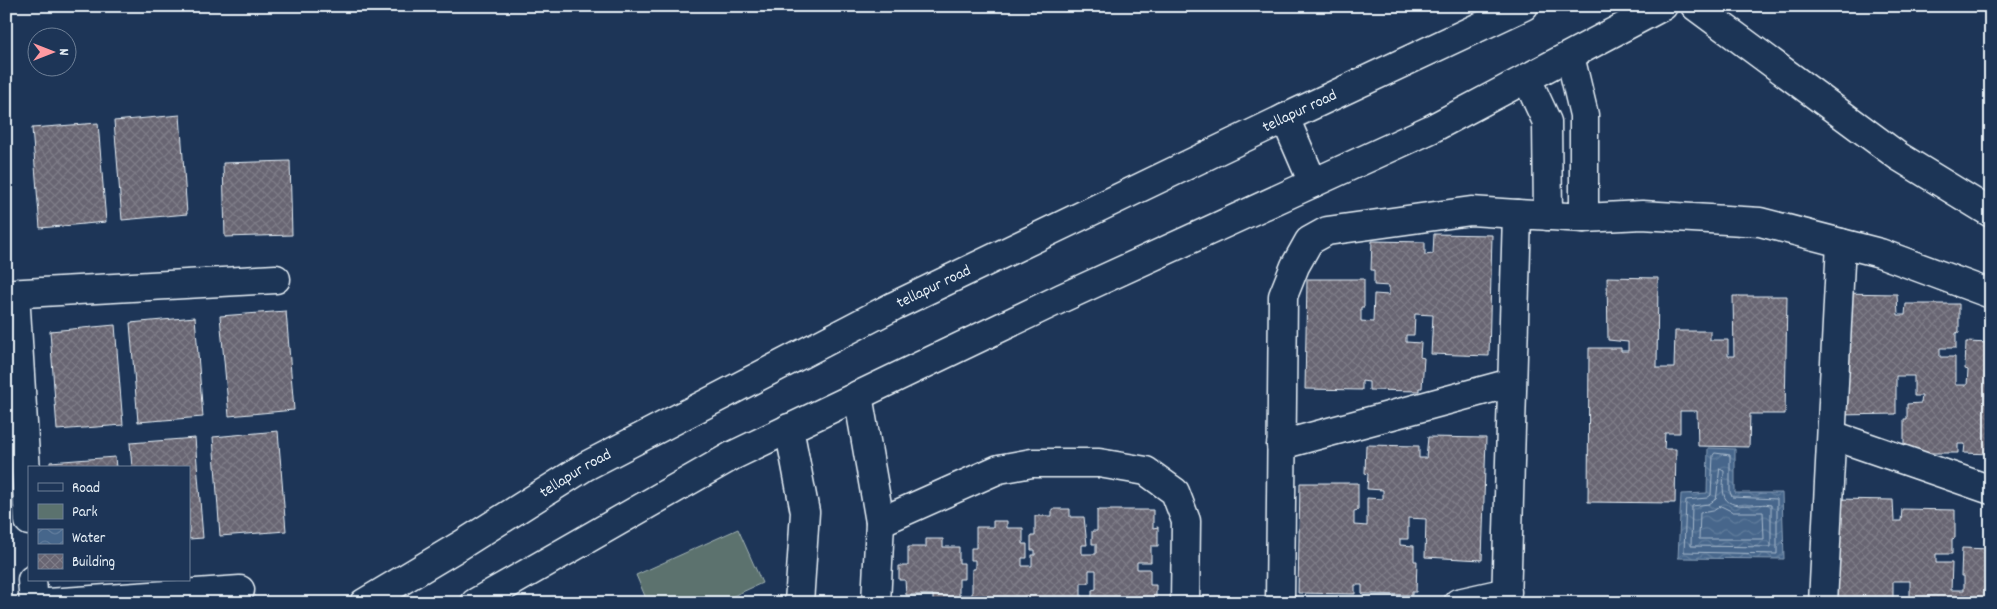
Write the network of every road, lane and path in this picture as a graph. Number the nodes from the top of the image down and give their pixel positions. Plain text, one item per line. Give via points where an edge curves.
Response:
1 (1524, 6) edge
2 (1663, 6) edge
3 (1695, 6) edge
4 (1570, 56) junction
5 (1527, 79) junction
6 (1285, 118) junction
7 (1313, 183) junction
8 (1991, 213) edge
9 (1517, 214) junction
10 (1548, 216) junction
11 (1584, 218) junction
12 (1841, 243) junction
13 (276, 279) dead end
14 (11, 294) edge
15 (1991, 294) edge
16 (1511, 383) junction
17 (858, 395) junction
18 (790, 428) junction
19 (1832, 435) junction
20 (1282, 445) junction
21 (1991, 490) edge
22 (28, 508) edge
23 (880, 522) junction
24 (32, 582) edge
25 (240, 590) dead end
26 (1506, 597) edge
27 (34, 603) edge
28 (48, 603) edge
29 (364, 603) edge
30 (475, 603) edge
31 (799, 603) edge
32 (876, 603) edge
33 (1184, 603) edge
34 (1280, 603) edge
35 (1458, 603) edge
36 (1823, 603) edge

1 - 6 street, tellapur road
2 - 4 street
3 - 8 street via 1898,156
4 - 5 street
4 - 11 street via 1584,115
5 - 7 street via 1431,129
5 - 10 street via 1547,122
6 - 7 street
6 - 29 street, tellapur road via 894,306 595,462
7 - 17 street
9 - 10 street
9 - 16 street
9 - 20 street via 1461,213 1327,231 1309,242 1283,296
10 - 11 street
11 - 12 street via 1642,215 1760,222
12 - 15 street via 1880,253
12 - 19 street
13 - 14 street
14 - 22 street
16 - 20 street
16 - 26 street
17 - 18 street
17 - 23 street
18 - 30 street via 732,456
18 - 31 street via 805,512
19 - 21 street
19 - 36 street
20 - 34 street
23 - 32 street
23 - 33 street via 999,469 1032,462 1100,462 1146,471 1175,492 1186,521
24 - 27 street
25 - 28 street
26 - 35 street

